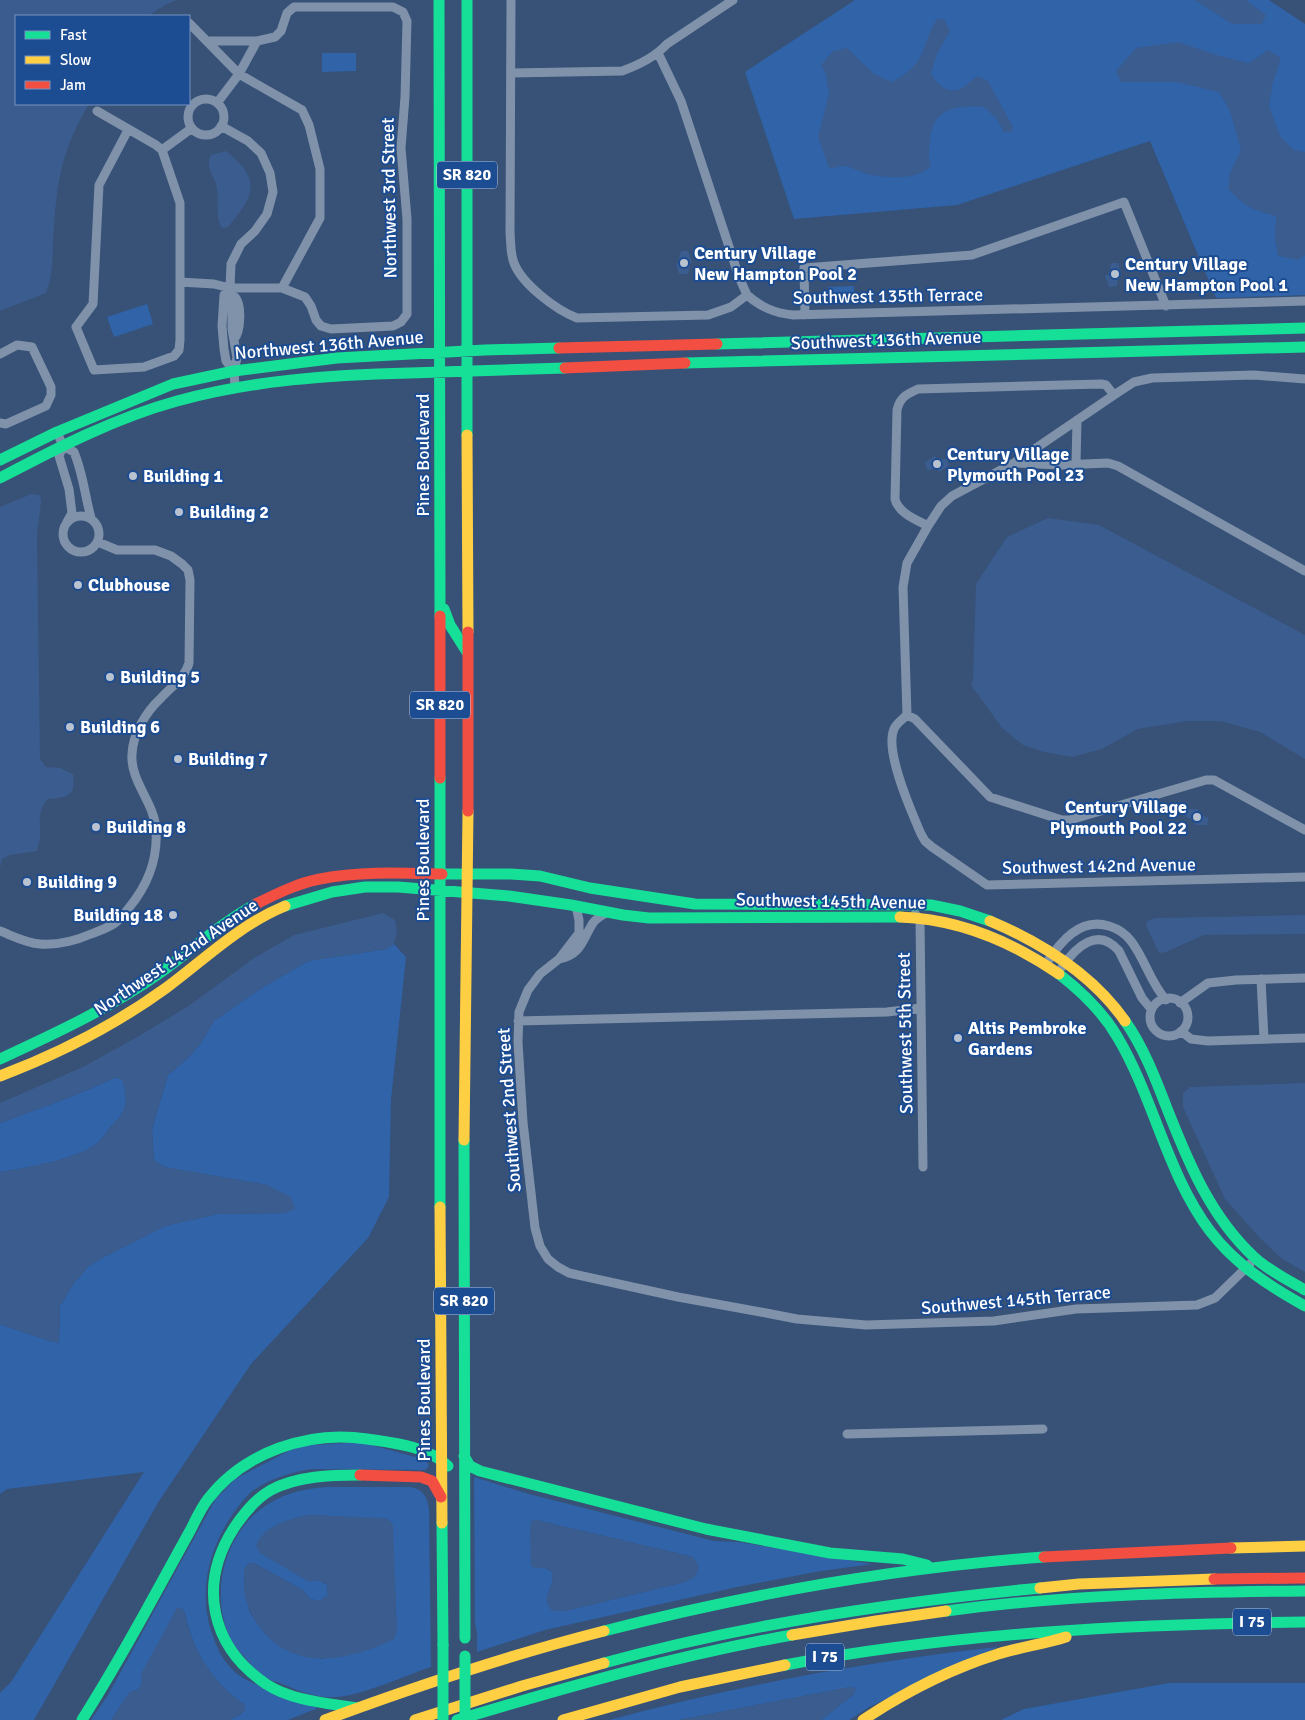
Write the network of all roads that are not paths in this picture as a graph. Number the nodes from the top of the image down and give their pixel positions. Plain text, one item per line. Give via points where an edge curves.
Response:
1 (439, 0) edge
2 (467, 0) edge
3 (510, 0) edge
4 (733, 0) edge
5 (190, 24) edge
6 (257, 40) junction
7 (207, 42) junction
8 (658, 54) junction
9 (511, 73) junction
10 (239, 74) junction
11 (217, 103) junction
12 (97, 111) dead end
13 (221, 126) junction
14 (192, 128) junction
15 (128, 130) junction
16 (162, 150) junction
17 (180, 282) junction
18 (282, 288) junction
19 (231, 292) junction
20 (747, 295) junction
21 (1305, 302) edge
22 (1166, 306) junction
23 (222, 313) junction
24 (232, 313) junction
25 (805, 315) junction
26 (1305, 328) edge
27 (234, 339) junction
28 (1305, 347) edge
29 (468, 351) junction
30 (440, 352) junction
31 (0, 354) edge
32 (467, 370) junction
33 (234, 371) junction
34 (440, 372) junction
35 (1305, 379) edge
36 (235, 387) junction
37 (1114, 395) junction
38 (1076, 420) junction
39 (0, 423) edge
40 (58, 432) junction
41 (63, 446) junction
42 (0, 460) edge
43 (1014, 462) junction
44 (1076, 464) junction
45 (0, 478) edge
46 (90, 518) junction
47 (66, 523) junction
48 (928, 526) junction
49 (98, 542) junction
50 (1305, 571) edge
51 (440, 600) junction
52 (467, 652) junction
53 (449, 653) junction
54 (467, 683) junction
55 (907, 715) junction
56 (1305, 830) edge
57 (440, 873) junction
58 (467, 873) junction
59 (1305, 877) edge
60 (590, 888) junction
61 (440, 889) junction
62 (468, 891) junction
63 (906, 904) junction
64 (576, 906) junction
65 (604, 911) junction
66 (920, 919) junction
67 (0, 931) edge
68 (1053, 953) junction
69 (559, 959) junction
70 (1066, 962) junction
71 (1046, 964) junction
72 (1058, 973) junction
73 (1305, 978) edge
74 (1261, 979) junction
75 (1166, 1000) junction
76 (1180, 1003) junction
77 (921, 1008) junction
78 (1151, 1009) junction
79 (518, 1021) junction
80 (1181, 1031) junction
81 (1305, 1038) edge
82 (1264, 1039) junction
83 (0, 1059) edge
84 (0, 1076) edge
85 (924, 1167) dead end
86 (1255, 1258) junction
87 (558, 1267) joint
88 (1246, 1269) junction
89 (1305, 1290) edge
90 (1305, 1306) edge
91 (1043, 1429) dead end
92 (847, 1434) dead end
93 (464, 1456) junction
94 (442, 1460) junction
95 (441, 1497) junction
96 (465, 1509) junction
97 (1305, 1546) edge
98 (937, 1568) junction
99 (1305, 1578) edge
100 (1305, 1591) edge
101 (1305, 1622) edge
102 (1092, 1628) junction
103 (465, 1638) dead end
104 (465, 1656) dead end
105 (357, 1708) junction
106 (82, 1720) edge
107 (325, 1720) edge
108 (415, 1720) edge
109 (443, 1720) edge
110 (457, 1720) edge
111 (465, 1720) edge
112 (564, 1720) edge
113 (863, 1720) edge

1 - 30 main road, Pines Boulevard / SR 820
2 - 29 main road, SR 820
3 - 9 street
4 - 8 street via 667,44
5 - 7 street
6 - 7 street
6 - 10 street
6 - 18 street, Northwest 3rd Street via 276,37 287,13 294,7 393,6 403,12 407,21 401,148 407,219 407,314 393,326 320,326 305,297
7 - 10 street
8 - 9 street via 622,72
8 - 20 street via 681,101
9 - 20 street via 511,256 517,269 552,305 577,318 708,315 731,307
10 - 11 street
10 - 18 street via 302,110 320,169 320,218
11 - 13 street via 223,111
11 - 14 street via 206,99 196,102 189,111
12 - 15 street
13 - 14 street via 207,135
13 - 19 street via 248,141 261,153 270,173 273,192 267,214 256,231 241,244 231,264
14 - 16 street
15 - 16 street
15 - 17 street via 99,185 93,304 76,327 94,370 144,367 174,356 179,350 180,340
16 - 17 street via 180,203
17 - 19 street via 214,284
18 - 19 street
19 - 23 street via 224,295
19 - 24 street
19 - 27 street via 238,301 238,336
20 - 25 street, Southwest 135th Terrace via 776,312
21 - 22 street, Southwest 135th Terrace
22 - 25 street, Southwest 135th Terrace
22 - 25 street via 1124,202 972,255 804,268
23 - 24 street
23 - 33 street via 226,361
24 - 27 street
26 - 29 main road, Southwest 136th Avenue
27 - 33 street via 237,358
28 - 32 main road, Southwest 136th Avenue
29 - 30 main road, Northwest 136th Avenue
29 - 32 main road, SR 820
30 - 33 main road, Northwest 136th Avenue via 337,358
30 - 34 main road, Pines Boulevard / SR 820
31 - 39 street via 17,345 32,347 51,396 46,406 6,424
32 - 34 main road, Northwest 136th Avenue
32 - 52 main road, SR 820
33 - 36 street
33 - 40 main road, Northwest 136th Avenue via 173,384
34 - 36 main road, Northwest 136th Avenue via 338,374
34 - 51 main road, Pines Boulevard / SR 820
35 - 37 street via 1254,375 1152,378 1134,382
36 - 41 main road, Northwest 136th Avenue via 127,416
37 - 38 street
37 - 48 street via 1101,384 918,389 903,396 896,410 896,504
38 - 43 street
38 - 44 street
40 - 41 street
40 - 42 main road, Northwest 136th Avenue
41 - 45 main road, Northwest 136th Avenue
41 - 46 street via 74,452 78,460
41 - 47 street via 59,456 72,513
43 - 44 street
43 - 48 street via 952,496 940,506
44 - 50 street via 1108,463 1118,466
46 - 47 street via 76,516
46 - 49 street via 100,530
47 - 49 street via 64,541 72,550 84,552
48 - 55 street via 904,573
49 - 67 street via 117,550 155,550 171,556 188,570 190,580 187,670 141,723 131,754 136,778 154,818 156,839 151,874 139,897 115,924 81,939 40,944
51 - 52 main road via 450,625
51 - 53 main road, Pines Boulevard / SR 820
52 - 54 main road, SR 820
53 - 54 main road
53 - 57 main road, Pines Boulevard / SR 820
54 - 58 main road, SR 820
55 - 56 street via 915,719 990,798 1062,820 1214,780
55 - 59 street, Southwest 142nd Avenue via 894,730 892,743 899,783 921,834 932,847 987,885
57 - 58 main road, Northwest 142nd Avenue
57 - 61 main road, Pines Boulevard / SR 820
57 - 83 main road, Northwest 142nd Avenue via 370,873 319,879 283,891 251,907 158,975 78,1023
58 - 60 main road, Southwest 145th Avenue via 540,876
58 - 62 main road, SR 820
60 - 63 main road, Southwest 145th Avenue via 695,904
60 - 65 main road via 591,900
61 - 62 main road, Northwest 142nd Avenue
61 - 84 main road, Northwest 142nd Avenue via 376,886 322,894 290,904 257,919 154,997 86,1038
61 - 94 main road, Pines Boulevard / SR 820
62 - 64 main road, Southwest 145th Avenue
62 - 93 main road, SR 820
63 - 66 street
63 - 68 main road, Southwest 145th Avenue via 966,912 1004,927
64 - 65 main road, Southwest 145th Avenue
64 - 69 street, Southwest 2nd Street via 579,933
65 - 66 main road, Southwest 145th Avenue via 639,917
65 - 69 street, Southwest 2nd Street via 573,954
66 - 71 main road, Southwest 145th Avenue via 968,928
66 - 77 street, Southwest 5th Street
68 - 70 main road, Southwest 145th Avenue
68 - 71 street
68 - 75 street via 1062,941 1082,926 1104,924 1113,927 1132,942
69 - 79 street, Southwest 2nd Street via 534,980
70 - 72 street
70 - 78 street via 1083,943 1106,940 1119,951 1142,998
70 - 86 main road, Southwest 145th Avenue via 1110,1002 1130,1028 1148,1061 1193,1174 1213,1211
71 - 72 main road, Southwest 145th Avenue
72 - 88 main road, Southwest 145th Avenue via 1100,1011 1118,1036 1135,1066 1181,1181 1223,1246
73 - 74 street
74 - 76 street via 1208,983
74 - 82 street
75 - 76 street
75 - 78 street
76 - 80 street via 1188,1014
77 - 79 street via 887,1012
77 - 85 street, Southwest 5th Street
78 - 80 street via 1150,1023 1155,1030 1170,1035
79 - 87 street, Southwest 2nd Street via 523,1122 535,1228 540,1246
80 - 82 street via 1191,1039 1208,1041
81 - 82 street
86 - 88 street, Southwest 145th Terrace
86 - 89 main road, Southwest 145th Avenue
87 - 88 street, Southwest 145th Terrace via 569,1273 690,1299 797,1318 866,1325 978,1322 1076,1309 1197,1305 1215,1298
88 - 90 main road, Southwest 145th Avenue via 1274,1290
91 - 92 street
93 - 96 main road, SR 820
93 - 98 main road via 470,1466 480,1471 706,1529 830,1553 903,1559
94 - 95 main road, Pines Boulevard / SR 820
94 - 96 main road via 455,1477
94 - 106 main road via 423,1450 339,1436 298,1441 248,1463 207,1500
95 - 105 main road via 432,1482 421,1477 319,1476 296,1480 274,1488 256,1501 234,1526 222,1547 214,1573 213,1604 220,1633 235,1656 253,1674 277,1690 308,1700
95 - 109 main road, Pines Boulevard / SR 820, bridge
96 - 103 main road, SR 820
97 - 98 main road via 1124,1551
98 - 105 main road via 803,1588 629,1625 516,1656
99 - 108 main road via 1199,1579 1071,1586 854,1611 729,1634 630,1657
100 - 110 main road via 1170,1593 1044,1600 843,1626 639,1668
101 - 102 main road, I 75
102 - 112 main road, I 75 via 945,1640 823,1658 696,1683
102 - 113 main road via 957,1669 914,1689
104 - 111 main road, bridge
105 - 107 main road

